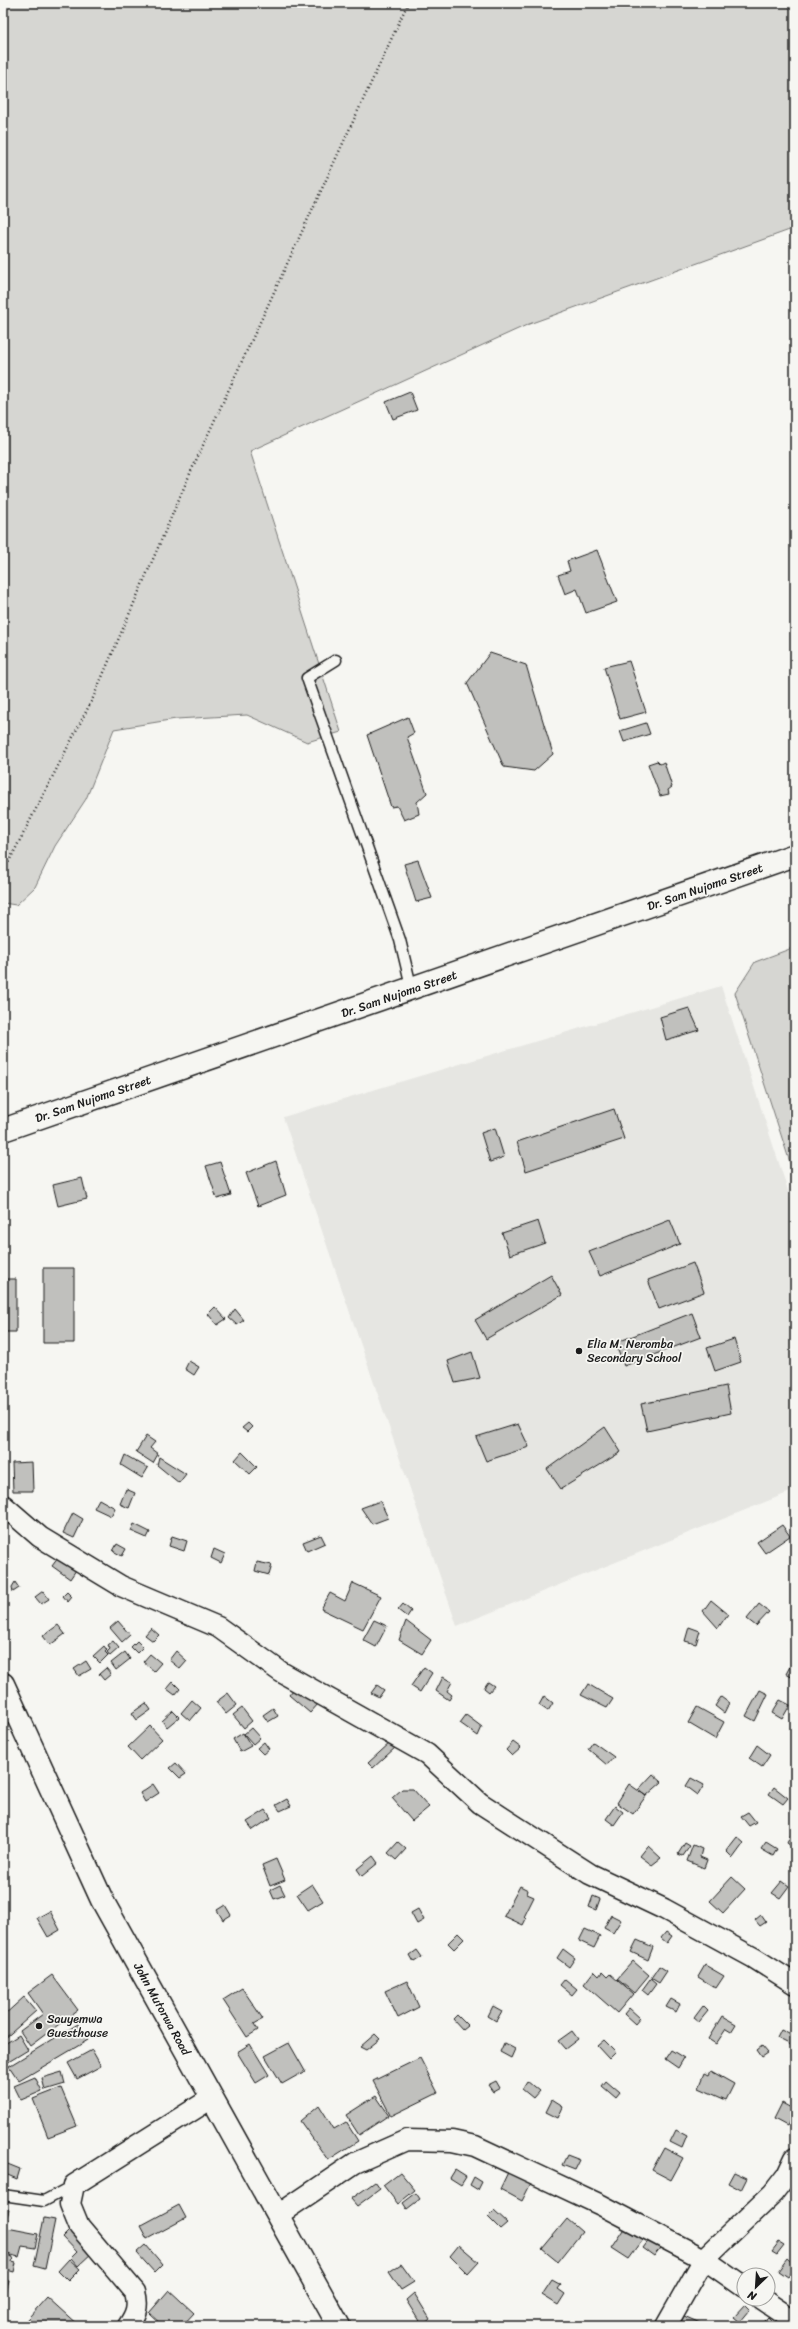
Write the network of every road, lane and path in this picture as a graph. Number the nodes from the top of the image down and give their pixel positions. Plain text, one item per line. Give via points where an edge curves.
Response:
1 (408, 3) edge
2 (336, 660) dead end
3 (795, 856) edge
4 (3, 873) edge
5 (412, 990) junction
6 (3, 1130) edge
7 (3, 1505) edge
8 (3, 1684) edge
9 (795, 1984) edge
10 (212, 2098) junction
11 (795, 2158) edge
12 (74, 2185) junction
13 (3, 2195) edge
14 (278, 2215) junction
15 (704, 2259) junction
16 (736, 2281) edge
17 (774, 2307) edge
18 (795, 2321) edge
19 (128, 2326) edge
20 (339, 2326) edge
21 (666, 2326) edge

1 - 4 path via 192,469 93,698
2 - 5 lane via 308,678 400,940
3 - 5 street, Dr. Sam Nujoma Street
5 - 6 street, Dr. Sam Nujoma Street
7 - 9 street via 40,1537 121,1586 218,1627 281,1672 427,1754 480,1803 590,1874 671,1913 754,1958
8 - 10 street, John Mutorwa Road via 102,1900
10 - 12 street
10 - 14 street, John Mutorwa Road
11 - 15 street via 787,2175 773,2193
12 - 13 lane via 44,2201
12 - 19 street via 70,2204 79,2226 135,2292 138,2303
14 - 15 street via 355,2163 407,2140 452,2140 475,2146 601,2205
14 - 20 street, John Mutorwa Road
15 - 16 street
15 - 21 street
17 - 18 street

